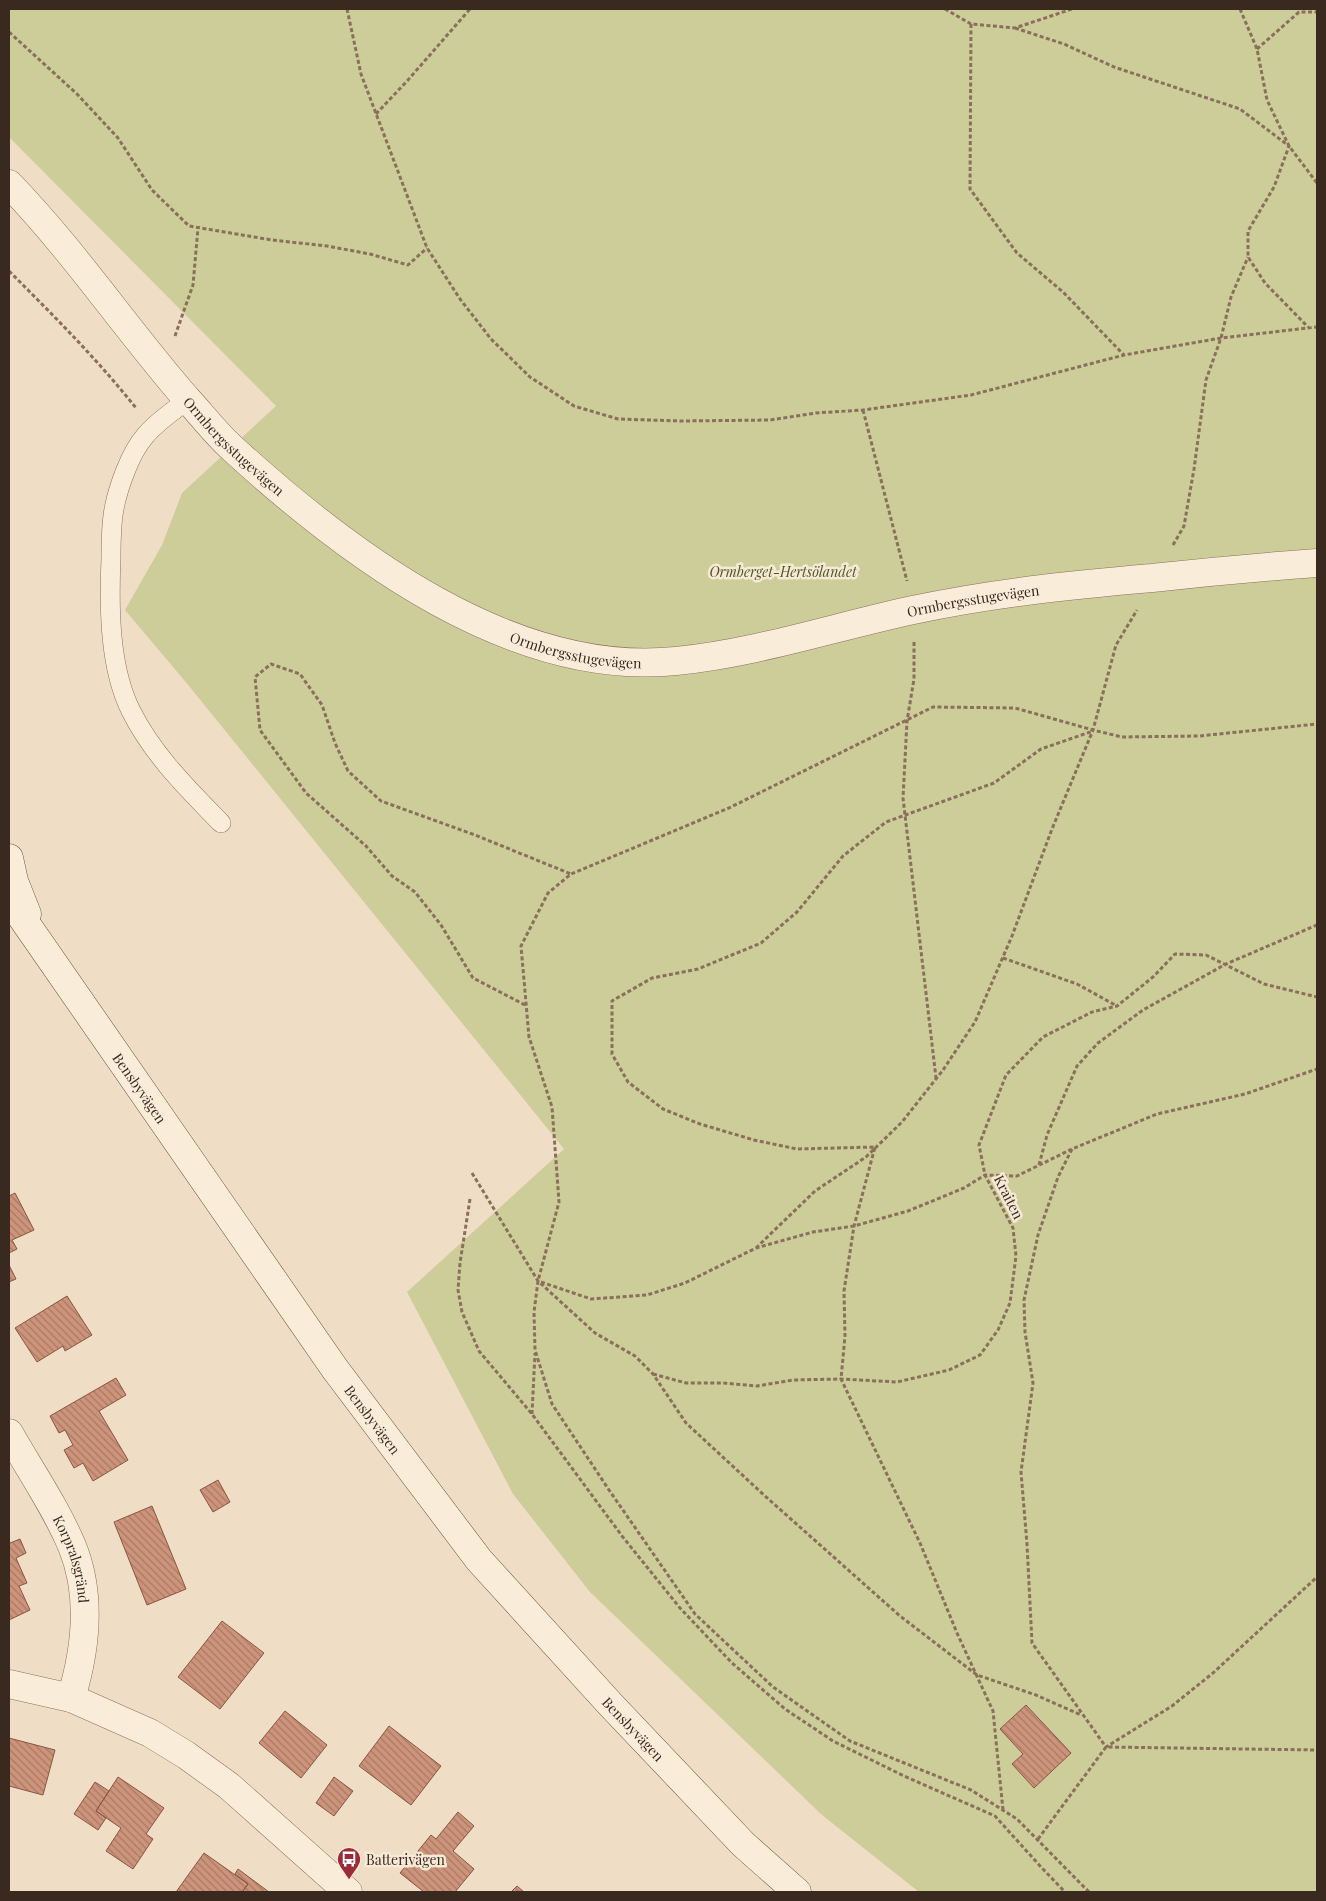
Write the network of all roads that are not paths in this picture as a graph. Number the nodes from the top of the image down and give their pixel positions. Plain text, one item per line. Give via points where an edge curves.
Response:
1 (9, 184) edge
2 (188, 399) junction
3 (1317, 563) edge
4 (221, 823) dead end
5 (9, 858) edge
6 (9, 899) edge
7 (9, 910) edge
8 (46, 951) junction
9 (9, 1433) edge
10 (9, 1684) edge
11 (71, 1698) junction
12 (348, 1892) edge
13 (797, 1892) edge

1 - 2 street, Ormbergsstugevägen via 48,225 159,367
2 - 3 street, Ormbergsstugevägen via 229,446 267,479 330,531 391,575 455,611 502,632 553,650 603,661 675,661 766,645 913,610 1014,592
2 - 4 lane via 144,436 124,472 114,509 111,616 117,664 131,711 180,780
5 - 8 street via 24,908
6 - 8 street, Bensbyvägen
7 - 8 street
8 - 13 street, Bensbyvägen via 335,1369 479,1560 743,1844
9 - 11 street, Korpralsgränd via 57,1516 72,1547 82,1581 85,1622 79,1670
10 - 11 street
11 - 12 street via 150,1733 186,1755 229,1786

